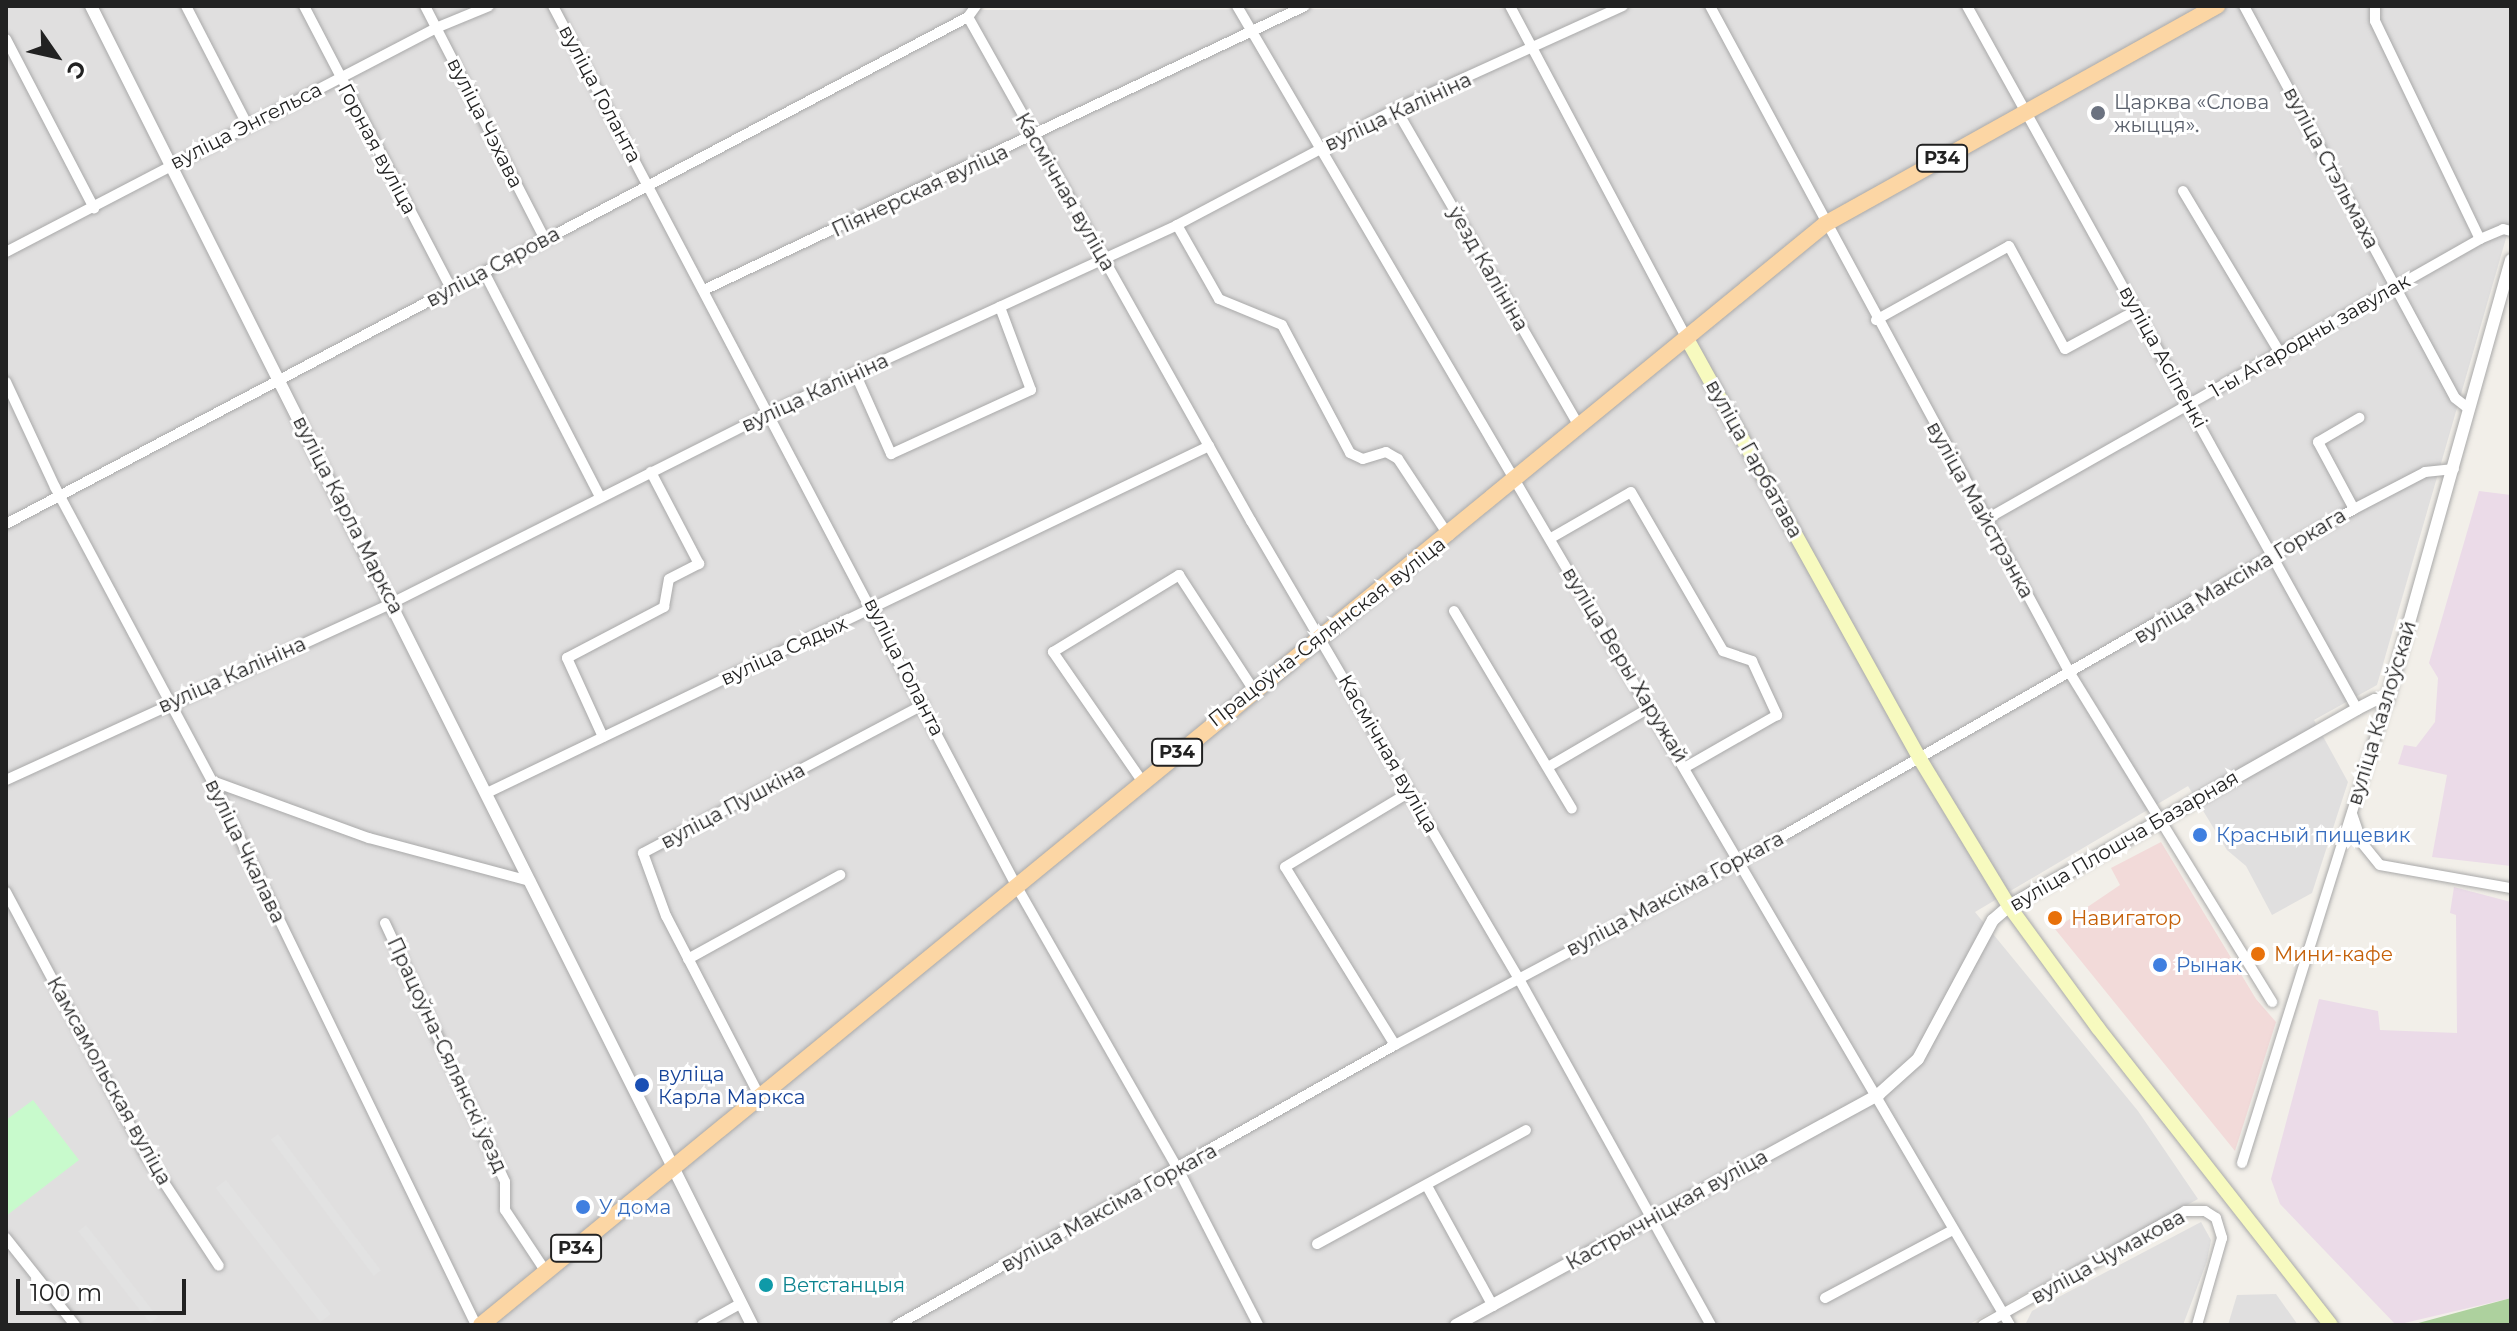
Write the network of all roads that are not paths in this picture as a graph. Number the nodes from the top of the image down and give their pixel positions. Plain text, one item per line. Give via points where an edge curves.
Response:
1 (91, 6) edge
2 (186, 6) edge
3 (304, 6) edge
4 (425, 6) edge
5 (489, 6) edge
6 (553, 6) edge
7 (976, 6) edge
8 (1237, 6) edge
9 (1305, 6) edge
10 (1510, 6) edge
11 (1623, 6) edge
12 (1710, 6) edge
13 (1967, 6) edge
14 (2217, 6) edge
15 (2244, 6) edge
16 (2375, 6) edge
17 (968, 17) junction
18 (436, 28) junction
19 (1251, 32) junction
20 (6, 39) edge
21 (1533, 50) junction
22 (340, 77) junction
23 (1396, 109) junction
24 (2026, 110) junction
25 (248, 126) junction
26 (1033, 139) junction
27 (1318, 150) junction
28 (173, 163) junction
29 (646, 183) junction
30 (2183, 191) dead end
31 (94, 208) junction
32 (1825, 224) junction
33 (1177, 225) junction
34 (2511, 231) edge
35 (545, 239) junction
36 (2480, 239) junction
37 (6, 252) edge
38 (1102, 257) junction
39 (2511, 260) edge
40 (484, 272) junction
41 (2395, 287) junction
42 (706, 289) junction
43 (452, 290) junction
44 (1000, 307) junction
45 (2137, 310) junction
46 (1876, 320) junction
47 (1686, 337) junction
48 (2281, 355) junction
49 (855, 373) junction
50 (278, 377) junction
51 (6, 382) edge
52 (2190, 406) junction
53 (2469, 409) junction
54 (769, 413) junction
55 (2359, 418) dead end
56 (1580, 428) junction
57 (1209, 446) junction
58 (2454, 469) junction
59 (651, 472) junction
60 (1517, 482) junction
61 (599, 495) junction
62 (61, 498) junction
63 (2354, 509) junction
64 (1985, 520) junction
65 (6, 524) edge
66 (1449, 536) junction
67 (1551, 538) junction
68 (2276, 557) junction
69 (392, 603) junction
70 (874, 609) junction
71 (1454, 611) dead end
72 (1320, 636) junction
73 (2071, 675) junction
74 (1253, 689) junction
75 (2387, 701) junction
76 (169, 703) junction
77 (923, 705) junction
78 (1649, 708) junction
79 (2357, 709) junction
80 (603, 737) junction
81 (1920, 759) junction
82 (1548, 767) junction
83 (1686, 767) junction
84 (6, 780) edge
85 (212, 781) junction
86 (1142, 781) junction
87 (489, 792) junction
88 (1408, 793) junction
89 (1572, 809) dead end
90 (2352, 812) junction
91 (2157, 820) junction
92 (1739, 861) junction
93 (840, 875) dead end
94 (530, 881) junction
95 (1017, 887) junction
96 (2511, 888) edge
97 (6, 892) edge
98 (2009, 906) junction
99 (385, 923) dead end
100 (688, 959) junction
101 (1519, 979) junction
102 (2272, 1002) dead end
103 (1395, 1045) junction
104 (1879, 1094) junction
105 (762, 1099) junction
106 (1526, 1130) dead end
107 (2242, 1163) dead end
108 (671, 1170) junction
109 (1179, 1171) junction
110 (1427, 1186) junction
111 (1653, 1217) junction
112 (1953, 1230) junction
113 (6, 1238) edge
114 (1317, 1244) dead end
115 (219, 1266) dead end
116 (546, 1272) junction
117 (1825, 1298) dead end
118 (740, 1304) junction
119 (1493, 1306) junction
120 (2003, 1314) junction
121 (75, 1325) edge
122 (479, 1325) edge
123 (702, 1325) edge
124 (752, 1325) edge
125 (897, 1325) edge
126 (1258, 1325) edge
127 (1456, 1325) edge
128 (1711, 1325) edge
129 (1983, 1325) edge
130 (2010, 1325) edge
131 (2197, 1325) edge
132 (2331, 1325) edge

1 - 28 street, вуліца Карла Маркса
2 - 25 street
3 - 22 street, Горная вуліца
4 - 18 street, вуліца Чэхава
5 - 18 street, вуліца Энгельса
6 - 29 street, вуліца Голанта
7 - 17 street, вуліца Сярова
8 - 19 street, вуліца Веры Харужай
9 - 19 street, Піянерская вуліца
10 - 21 street, вуліца Гарбатава
11 - 21 street, вуліца Калініна
12 - 32 street, вуліца Майстрэнка
13 - 24 street, вуліца Асіпенкі
14 - 24 main road, Працоўна-Сялянская вуліца / Р34
15 - 41 street, вуліца Стэльмаха
16 - 36 street via 2375,21
17 - 26 street, Касмічная вуліца
17 - 29 street, вуліца Сярова
18 - 22 street, вуліца Энгельса
18 - 35 street, вуліца Чэхава
19 - 26 street, Піянерская вуліца
19 - 27 street, вуліца Веры Харужай
20 - 31 street
21 - 23 street, вуліца Калініна
21 - 47 street, вуліца Гарбатава
22 - 25 street, вуліца Энгельса
22 - 43 street, Горная вуліца
23 - 27 street, вуліца Калініна
23 - 56 street, ўезд Калініна
24 - 32 main road, Працоўна-Сялянская вуліца / Р34
24 - 45 street, вуліца Асіпенкі
25 - 28 street, вуліца Энгельса
26 - 38 street, Касмічная вуліца
26 - 42 street, Піянерская вуліца
27 - 33 street, вуліца Калініна
27 - 60 street, вуліца Веры Харужай
28 - 31 street, вуліца Энгельса
28 - 50 street, вуліца Карла Маркса
29 - 35 street, вуліца Сярова
29 - 42 street, вуліца Голанта
30 - 48 street
31 - 37 street, вуліца Энгельса
32 - 46 street, вуліца Майстрэнка
32 - 47 main road, Працоўна-Сялянская вуліца / Р34
33 - 38 street, вуліца Калініна
33 - 66 street via 1219,299 1282,325 1350,453 1363,459 1386,452 1398,459
34 - 36 street, 1-ы Агародны завулак
35 - 40 street, вуліца Сярова
36 - 41 street, 1-ы Агародны завулак
38 - 44 street, вуліца Калініна
38 - 57 street, Касмічная вуліца
39 - 53 street, вуліца Казлоўскай
40 - 43 street, вуліца Сярова
40 - 61 street
41 - 48 street, 1-ы Агародны завулак
41 - 53 street, вуліца Стэльмаха via 2455,398
42 - 54 street, вуліца Голанта
43 - 50 street, вуліца Сярова
44 - 49 street, вуліца Калініна
44 - 49 street via 1031,390 891,454
45 - 46 street via 2065,349 2009,246
45 - 52 street, вуліца Асіпенкі
46 - 64 street, вуліца Майстрэнка
47 - 56 main road, Працоўна-Сялянская вуліца / Р34
47 - 81 main road, вуліца Гарбатава
48 - 52 street, 1-ы Агародны завулак
49 - 54 street, вуліца Калініна
50 - 62 street, вуліца Сярова
50 - 69 street, вуліца Карла Маркса
51 - 62 street, вуліца Чкалава
52 - 64 street, 1-ы Агародны завулак
52 - 68 street, вуліца Асіпенкі
53 - 58 street, вуліца Казлоўскай
54 - 59 street, вуліца Калініна
54 - 70 street, вуліца Голанта
55 - 63 street via 2318,442
56 - 60 main road, Працоўна-Сялянская вуліца / Р34
57 - 70 street, вуліца Сядых
57 - 72 street, Касмічная вуліца
58 - 63 street, вуліца Максіма Горкага via 2425,472
58 - 75 street, вуліца Казлоўскай
59 - 61 street, вуліца Калініна
59 - 80 street via 699,564 669,579 664,607 567,658
60 - 66 main road, Працоўна-Сялянская вуліца / Р34
60 - 67 street, вуліца Веры Харужай
61 - 69 street, вуліца Калініна
62 - 65 street, вуліца Сярова
62 - 76 street, вуліца Чкалава
63 - 68 street, вуліца Максіма Горкага
64 - 73 street, вуліца Майстрэнка
66 - 72 main road, Працоўна-Сялянская вуліца / Р34
67 - 78 street, вуліца Веры Харужай
67 - 83 street via 1631,492 1723,651 1752,661 1777,715
68 - 73 street, вуліца Максіма Горкага
68 - 79 street, вуліца Асіпенкі
69 - 76 street, вуліца Калініна
69 - 87 street, вуліца Карла Маркса
70 - 77 street, вуліца Голанта
70 - 80 street, вуліца Сядых
71 - 82 street
72 - 74 main road, Працоўна-Сялянская вуліца / Р34
72 - 88 street, Касмічная вуліца
73 - 81 street, вуліца Максіма Горкага
73 - 91 street, вуліца Майстрэнка
74 - 86 main road, Працоўна-Сялянская вуліца / Р34
74 - 86 street via 1179,575 1053,652
75 - 79 street via 2375,700
75 - 90 street, вуліца Казлоўскай
76 - 84 street, вуліца Калініна
76 - 85 street, вуліца Чкалава
77 - 95 street, вуліца Голанта
77 - 100 street, вуліца Пушкіна via 643,853
78 - 82 street
78 - 83 street, вуліца Веры Харужай
79 - 91 street, вуліца Плошча Базарная
80 - 87 street, вуліца Сядых
81 - 92 street, вуліца Максіма Горкага
81 - 98 main road, вуліца Гарбатава
82 - 89 street
83 - 92 street, вуліца Веры Харужай
85 - 94 street via 369,838
85 - 122 street, вуліца Чкалава
86 - 95 main road, Працоўна-Сялянская вуліца / Р34
87 - 94 street, вуліца Карла Маркса
88 - 101 street, Касмічная вуліца
88 - 103 street via 1285,867
90 - 96 street via 2362,843 2380,865
90 - 107 street, вуліца Казлоўскай
91 - 98 street, вуліца Плошча Базарная
91 - 102 street, вуліца Майстрэнка
92 - 101 street, вуліца Максіма Горкага
92 - 104 street, вуліца Веры Харужай
93 - 100 street
94 - 108 street, вуліца Карла Маркса
95 - 105 main road, Працоўна-Сялянская вуліца / Р34
95 - 109 street, вуліца Голанта
97 - 115 street, Камсамольская вуліца via 144,1152
98 - 104 street, вуліца Плошча Базарная via 1993,920 1918,1059
98 - 132 main road, вуліца Гарбатава
99 - 116 street, Працоўна-Сялянскі ўезд via 505,1182 505,1210
100 - 105 street, вуліца Пушкіна
101 - 103 street, вуліца Максіма Горкага
101 - 111 street, Касмічная вуліца
103 - 109 street, вуліца Максіма Горкага
104 - 111 street, Кастрычніцкая вуліца
104 - 112 street, вуліца Веры Харужай
105 - 108 main road, Працоўна-Сялянская вуліца / Р34
106 - 110 street
108 - 116 main road, Працоўна-Сялянская вуліца / Р34
108 - 118 street, вуліца Карла Маркса
109 - 125 street, вуліца Максіма Горкага
109 - 126 street, вуліца Голанта
110 - 114 street
110 - 119 street
111 - 119 street, Кастрычніцкая вуліца
111 - 128 street, Касмічная вуліца
112 - 117 street
112 - 120 street, вуліца Веры Харужай
113 - 121 street
116 - 122 main road, Працоўна-Сялянская вуліца / Р34
118 - 123 street
118 - 124 street, вуліца Карла Маркса
119 - 127 street, Кастрычніцкая вуліца
120 - 129 street, вуліца Чумакова
120 - 130 street, вуліца Веры Харужай
120 - 131 street, вуліца Чумакова via 2185,1211 2205,1211 2216,1218 2222,1238

